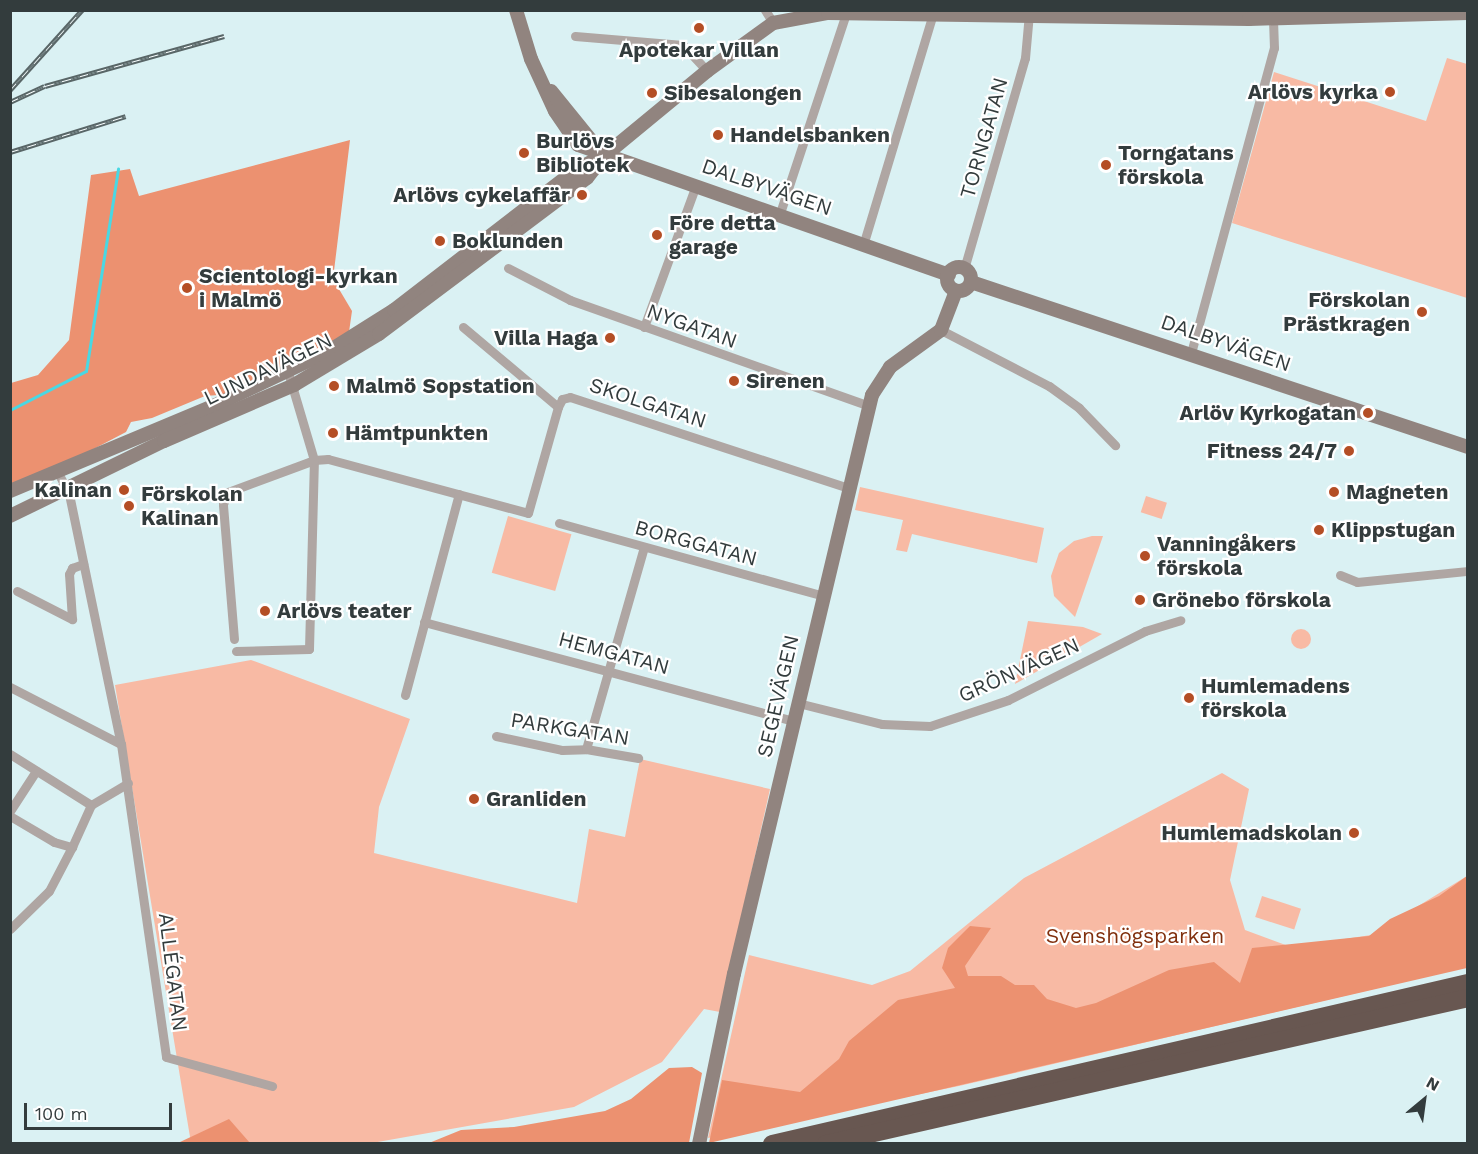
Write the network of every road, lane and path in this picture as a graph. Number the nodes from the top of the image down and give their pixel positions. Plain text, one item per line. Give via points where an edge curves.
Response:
1 (516, 10) edge
2 (765, 10) edge
3 (846, 13) junction
4 (933, 13) junction
5 (1029, 13) edge
6 (1349, 13) edge
7 (1467, 13) edge
8 (1273, 19) junction
9 (773, 23) junction
10 (575, 36) dead end
11 (706, 71) junction
12 (604, 156) junction
13 (696, 185) junction
14 (780, 213) junction
15 (864, 242) junction
16 (508, 268) dead end
17 (964, 269) junction
18 (948, 275) junction
19 (971, 282) junction
20 (956, 291) junction
21 (463, 327) dead end
22 (644, 327) junction
23 (941, 330) junction
24 (1191, 353) junction
25 (291, 378) junction
26 (869, 406) junction
27 (558, 407) junction
28 (1115, 445) dead end
29 (1467, 447) edge
30 (314, 460) junction
31 (57, 471) junction
32 (67, 487) junction
33 (849, 488) junction
34 (10, 491) edge
35 (459, 494) junction
36 (10, 516) edge
37 (559, 523) dead end
38 (644, 547) junction
39 (83, 564) junction
40 (1467, 571) edge
41 (1340, 575) dead end
42 (17, 591) dead end
43 (824, 596) junction
44 (1180, 620) dead end
45 (424, 622) junction
46 (234, 639) dead end
47 (236, 651) dead end
48 (608, 670) junction
49 (10, 687) edge
50 (405, 695) dead end
51 (798, 703) junction
52 (794, 721) junction
53 (496, 736) dead end
54 (121, 744) junction
55 (586, 749) junction
56 (10, 753) edge
57 (638, 758) dead end
58 (36, 771) junction
59 (128, 783) junction
60 (91, 805) junction
61 (10, 814) edge
62 (72, 847) junction
63 (11, 928) edge
64 (1467, 983) edge
65 (1467, 998) edge
66 (272, 1086) dead end
67 (699, 1143) edge
68 (772, 1143) edge
69 (826, 1143) edge

1 - 12 street, DALBYVÄGEN via 531,59 555,111 578,146
2 - 9 street
3 - 4 street, LUNDAVÄGEN
3 - 9 street, LUNDAVÄGEN via 806,14
3 - 14 street
4 - 5 street, LUNDAVÄGEN
4 - 15 street
5 - 8 street, LUNDAVÄGEN
5 - 17 street, TORNGATAN via 1023,68
6 - 7 street, LUNDAVÄGEN
6 - 8 street, LUNDAVÄGEN
8 - 24 street via 1274,48
9 - 11 street, LUNDAVÄGEN
10 - 11 street via 683,45
11 - 12 street, LUNDAVÄGEN
12 - 13 street, DALBYVÄGEN
12 - 25 street, LUNDAVÄGEN via 576,170 394,310
13 - 14 street, DALBYVÄGEN
13 - 22 street
14 - 15 street, DALBYVÄGEN
15 - 18 street, DALBYVÄGEN
16 - 22 street, NYGATAN via 570,300
17 - 18 street via 955,269
17 - 19 street
18 - 20 street via 949,285
19 - 20 street via 965,290
19 - 24 street, DALBYVÄGEN
20 - 23 street
21 - 27 street, SKOLGATAN
22 - 26 street, NYGATAN
23 - 26 street, SEGEVÄGEN via 890,367 876,386
23 - 28 street via 1049,386 1079,408
24 - 29 street, DALBYVÄGEN
25 - 30 street
25 - 31 street, LUNDAVÄGEN
25 - 32 street, LUNDAVÄGEN
26 - 33 street, SEGEVÄGEN
27 - 33 street, SKOLGATAN via 562,399 570,397
27 - 35 street via 528,513
30 - 35 street via 328,459
30 - 46 street via 228,492 223,498
30 - 47 street via 309,649
31 - 32 street, ALLÉGATAN
31 - 34 street, LUNDAVÄGEN
32 - 36 street, LUNDAVÄGEN
32 - 39 street, ALLÉGATAN
33 - 43 street, SEGEVÄGEN
35 - 45 street
37 - 38 street, BORGGATAN
38 - 43 street, BORGGATAN
38 - 48 street
39 - 42 street via 72,568 69,574 72,619
39 - 54 street, ALLÉGATAN
40 - 41 street via 1357,582
43 - 51 street, SEGEVÄGEN
44 - 51 street, GRÖNVÄGEN via 1145,631 1008,700 930,726 882,724
45 - 48 street, HEMGATAN
45 - 50 street
48 - 52 street, HEMGATAN
48 - 55 street
49 - 54 street
51 - 52 street, SEGEVÄGEN
52 - 67 street, SEGEVÄGEN
53 - 55 street, PARKGATAN via 562,750
54 - 59 street, ALLÉGATAN
55 - 57 street, PARKGATAN
56 - 58 street
58 - 60 street
58 - 61 street
59 - 60 street
59 - 66 street, ALLÉGATAN via 166,1057
60 - 62 street
61 - 62 street via 54,842
62 - 63 street via 49,891
64 - 68 highway
65 - 69 highway

